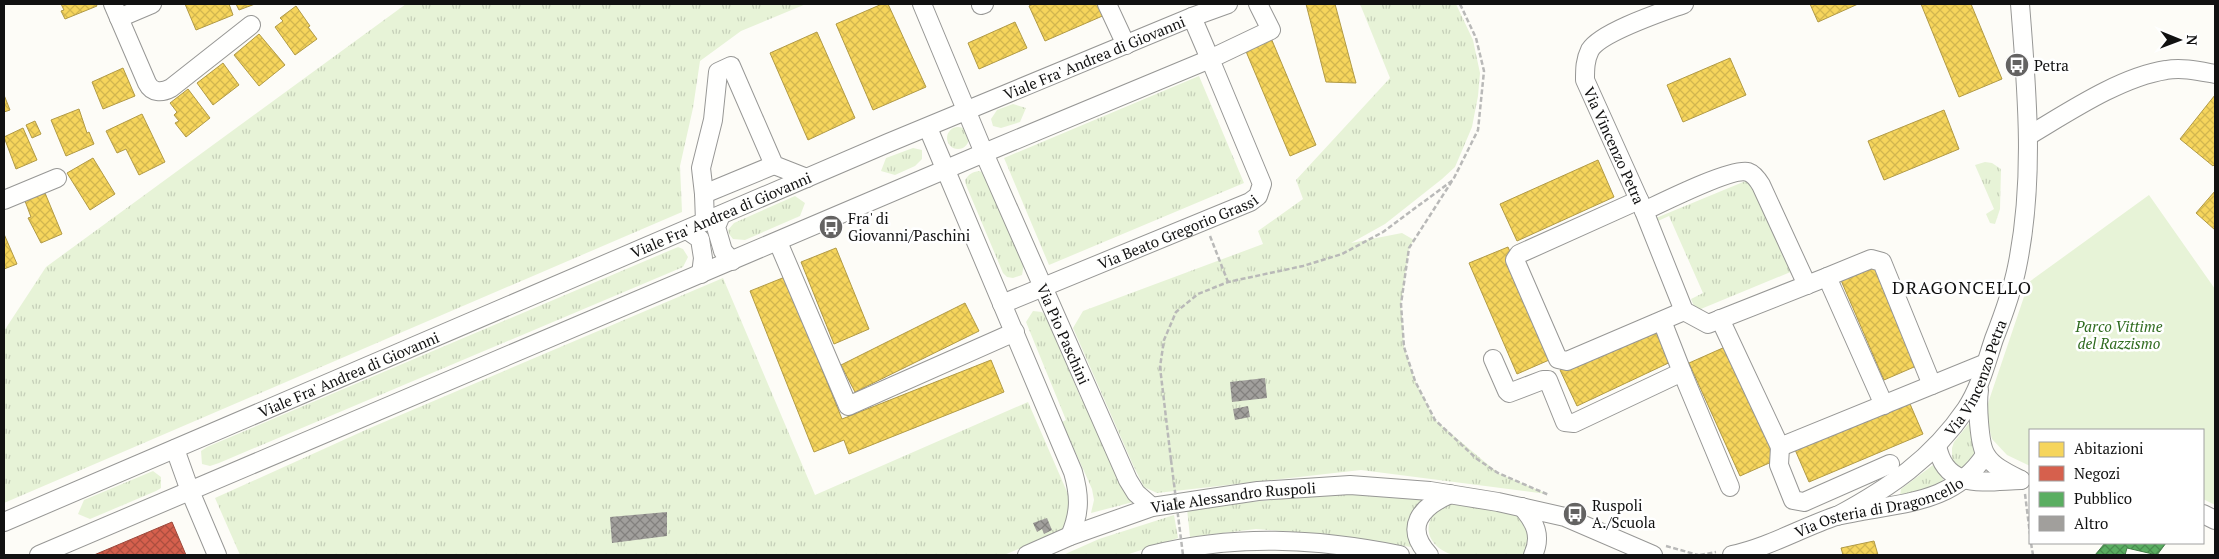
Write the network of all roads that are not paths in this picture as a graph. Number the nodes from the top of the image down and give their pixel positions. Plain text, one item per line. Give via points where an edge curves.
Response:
1 (152, 4) edge
2 (922, 4) edge
3 (1107, 4) edge
4 (1228, 4) edge
5 (1258, 4) edge
6 (1684, 4) edge
7 (2020, 4) edge
8 (116, 11) edge
9 (1198, 11) edge
10 (251, 25) dead end
11 (1126, 45) junction
12 (1210, 59) junction
13 (2215, 74) edge
14 (966, 112) junction
15 (928, 128) junction
16 (2028, 136) junction
17 (984, 153) junction
18 (774, 165) junction
19 (946, 170) junction
20 (57, 178) dead end
21 (807, 178) junction
22 (704, 194) junction
23 (4, 200) edge
24 (1641, 206) junction
25 (721, 215) junction
26 (705, 222) junction
27 (687, 230) junction
28 (778, 242) junction
29 (732, 261) junction
30 (701, 274) junction
31 (1827, 277) junction
32 (1807, 285) junction
33 (1043, 287) junction
34 (1002, 304) junction
35 (1684, 311) junction
36 (1662, 321) junction
37 (1714, 322) junction
38 (1015, 332) junction
39 (1493, 359) dead end
40 (1986, 363) junction
41 (1682, 372) junction
42 (1980, 381) junction
43 (1932, 385) junction
44 (1884, 405) junction
45 (1937, 445) junction
46 (1780, 447) junction
47 (175, 449) junction
48 (1985, 455) junction
49 (1890, 464) dead end
50 (1965, 479) junction
51 (2025, 480) edge
52 (1730, 487) dead end
53 (190, 491) junction
54 (1450, 494) junction
55 (1152, 507) junction
56 (1522, 507) junction
57 (1836, 516) junction
58 (4, 522) edge
59 (1070, 536) junction
60 (1776, 542) junction
61 (1659, 550) edge
62 (1728, 553) edge
63 (39, 555) edge
64 (217, 555) edge
65 (1027, 555) edge
66 (1151, 555) edge
67 (1400, 555) edge
68 (1429, 555) edge
69 (1532, 555) edge
70 (1764, 555) edge

1 - 8 street
2 - 14 street, Via Pio Paschini
3 - 11 street
4 - 9 street
5 - 12 street via 1271,30
6 - 24 street, Via Vincenzo Petra via 1603,37 1591,49 1585,64 1585,80
7 - 16 street, Via Vincenzo Petra
8 - 10 street via 147,83 157,91 171,88
9 - 11 street, Viale Fra' Andrea di Giovanni
9 - 12 street, Viale Fra' Andrea di Giovanni
11 - 14 street, Viale Fra' Andrea di Giovanni
12 - 17 street
12 - 33 street, Via Beato Gregorio Grassi via 1262,184 1258,196
13 - 16 street via 2190,69 2166,70 2143,76 2093,98
14 - 15 street, Viale Fra' Andrea di Giovanni
14 - 17 street, Via Pio Paschini
15 - 19 street
15 - 21 street, Viale Fra' Andrea di Giovanni
16 - 40 street, Via Vincenzo Petra via 2027,189 2019,257 2008,301
17 - 19 street
17 - 33 street, Via Pio Paschini
18 - 21 street
18 - 22 street
18 - 22 street via 730,66 718,72 713,120 701,168
19 - 28 street
19 - 34 street
20 - 23 street
21 - 25 street, Viale Fra' Andrea di Giovanni
22 - 26 street
24 - 32 street via 1732,172 1748,172 1761,185
24 - 35 street, Via Vincenzo Petra
24 - 36 street via 1519,254 1515,260 1558,359 1567,361
25 - 26 street, Viale Fra' Andrea di Giovanni
25 - 29 street via 716,227 723,250
26 - 27 street, Viale Fra' Andrea di Giovanni
27 - 30 street via 700,240
27 - 47 street, Viale Fra' Andrea di Giovanni
28 - 29 street
28 - 38 street via 848,406
29 - 30 street
30 - 53 street
31 - 32 street
31 - 43 street via 1871,258 1882,262
31 - 44 street
32 - 37 street
33 - 34 street, Via Beato Gregorio Grassi
33 - 55 street, Via Pio Paschini via 1128,480 1136,493
34 - 38 street
35 - 36 street
35 - 37 street
36 - 41 street
37 - 46 street
38 - 59 street via 1075,479 1079,509
39 - 41 street via 1510,393 1548,380 1565,422 1569,424
40 - 42 street, Via Vincenzo Petra
40 - 43 street
41 - 52 street
42 - 45 street, Via Vincenzo Petra via 1966,409
42 - 48 street via 1978,413
43 - 44 street
44 - 46 street
45 - 50 street via 1945,469
45 - 57 street, Via Vincenzo Petra via 1898,480
46 - 49 street via 1779,465 1793,500 1799,502
47 - 53 street
47 - 58 street, Viale Fra' Andrea di Giovanni
48 - 50 street
48 - 51 street via 1998,468
50 - 51 street, Via Osteria di Dragoncello
50 - 57 street, Via Osteria di Dragoncello via 1933,496
53 - 63 street
53 - 64 street
54 - 55 street, Viale Alessandro Ruspoli via 1374,486 1325,485 1258,491
54 - 56 street, Viale Alessandro Ruspoli
54 - 68 street via 1427,507 1419,518 1420,541
55 - 59 street, Viale Alessandro Ruspoli
56 - 61 street, Viale Alessandro Ruspoli via 1565,517
56 - 69 street via 1537,532 1537,544
57 - 60 street, Via Osteria di Dragoncello
59 - 65 street, Viale Alessandro Ruspoli
60 - 62 street
60 - 70 street, Via Osteria di Dragoncello
66 - 67 street via 1205,544 1250,540 1316,542

